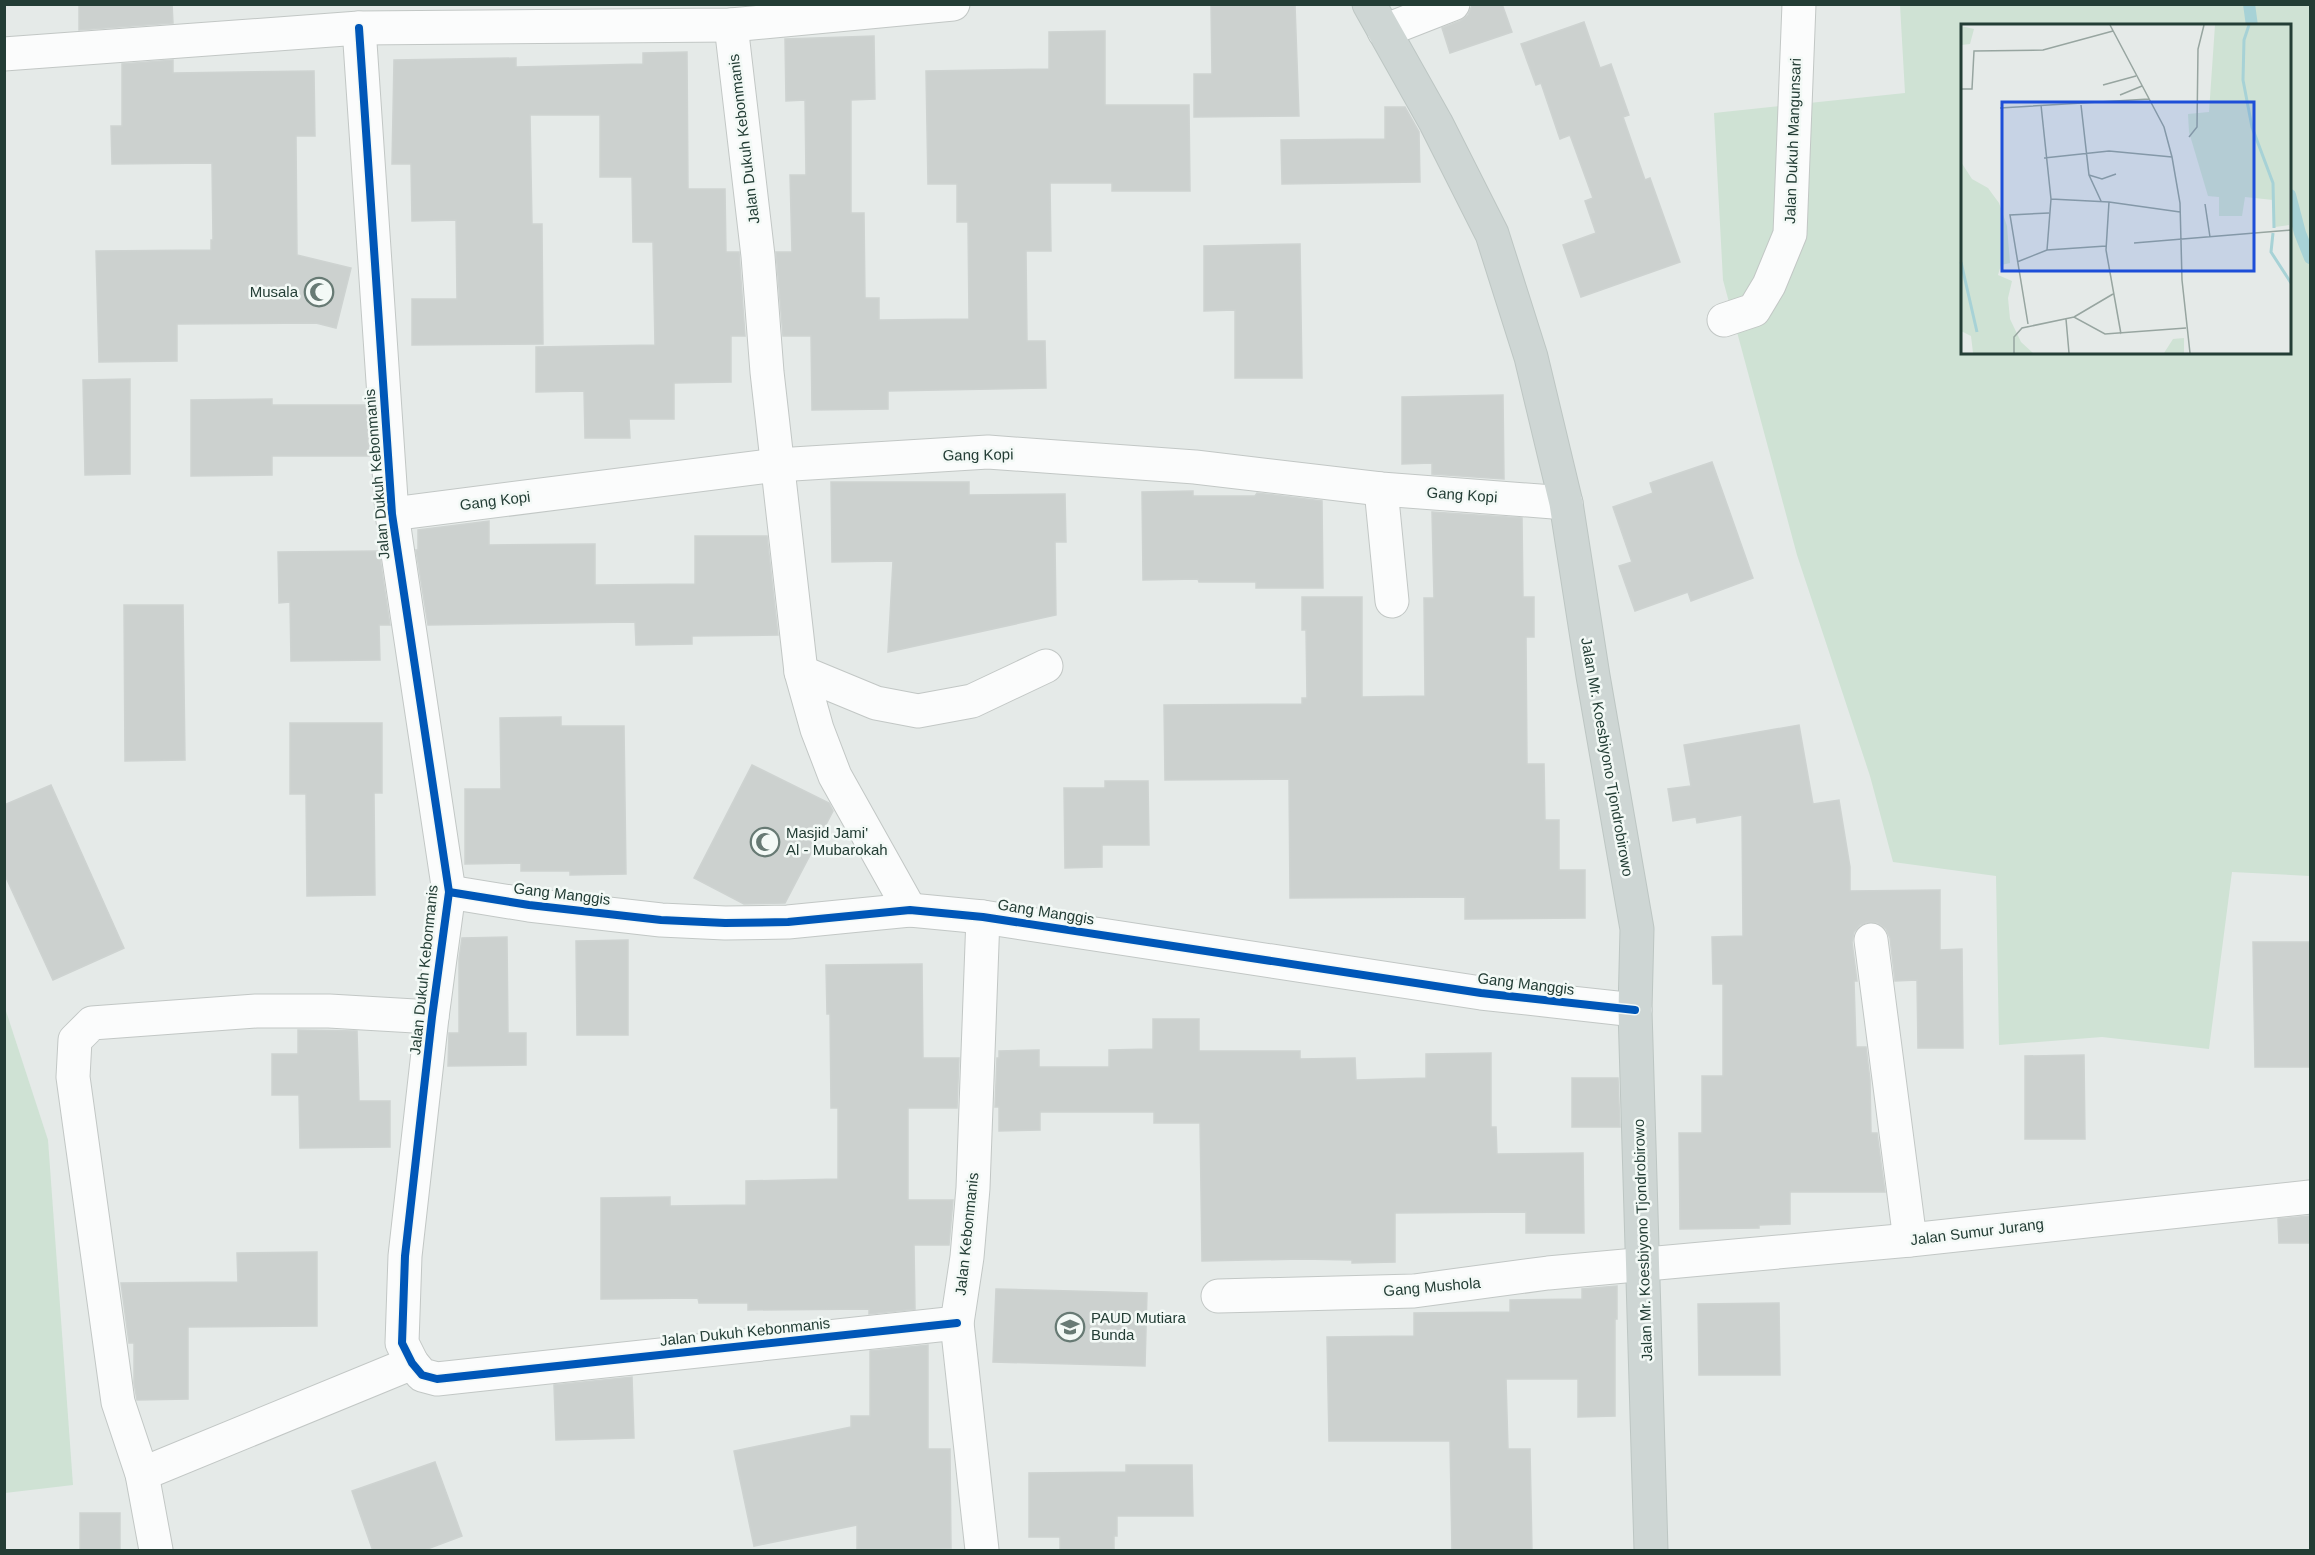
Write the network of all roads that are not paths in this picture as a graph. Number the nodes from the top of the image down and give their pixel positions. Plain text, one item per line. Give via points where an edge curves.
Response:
1 (953, 4) edge
2 (1453, 4) edge
3 (1799, 4) edge
4 (677, 15) edge
5 (1377, 18) edge
6 (731, 25) junction
7 (359, 28) junction
8 (4, 54) edge
9 (1724, 320) dead end
10 (777, 465) junction
11 (1382, 489) junction
12 (1566, 503) junction
13 (392, 514) junction
14 (1392, 601) dead end
15 (1046, 666) dead end
16 (801, 672) junction
17 (449, 892) junction
18 (910, 910) junction
19 (983, 916) junction
20 (1871, 940) dead end
21 (1635, 1010) junction
22 (432, 1017) junction
23 (2310, 1197) edge
24 (1910, 1240) junction
25 (1644, 1264) junction
26 (1218, 1296) dead end
27 (957, 1323) junction
28 (412, 1363) junction
29 (142, 1474) junction
30 (156, 1551) edge
31 (982, 1551) edge
32 (1651, 1551) edge

1 - 6 street
2 - 5 street
3 - 9 street, Jalan Dukuh Mangunsari via 1790,234 1770,285 1754,310
4 - 6 street
4 - 7 street
5 - 12 main road, Jalan Mr. Koesbiyono Tjondrobirowo via 1492,234 1531,357
6 - 10 street, Jalan Dukuh Kebonmanis
7 - 8 street
7 - 13 street, Jalan Dukuh Kebonmanis
10 - 11 street, Gang Kopi via 988,452 1195,467
10 - 13 street, Gang Kopi
10 - 16 street, Jalan Dukuh Kebonmanis
11 - 12 street, Gang Kopi
11 - 14 street
12 - 21 main road, Jalan Mr. Koesbiyono Tjondrobirowo via 1637,929
13 - 17 street, Jalan Dukuh Kebonmanis
15 - 16 street via 972,700 918,711 876,703
16 - 18 street, Jalan Dukuh Kebonmanis via 816,729 835,776
17 - 18 street, Gang Manggis via 551,908 725,923 788,922
17 - 22 street, Jalan Dukuh Kebonmanis
18 - 19 street, Gang Manggis
19 - 21 street, Gang Manggis via 1481,993
19 - 27 street, Jalan Kebonmanis via 973,1188
20 - 24 street
21 - 25 main road, Jalan Mr. Koesbiyono Tjondrobirowo
22 - 28 street, Jalan Dukuh Kebonmanis via 405,1256 402,1343
22 - 29 street, Jalan Dukuh Kebonmanis via 256,1011 92,1023 75,1040 73,1077 117,1402
23 - 24 street, Jalan Sumur Jurang
24 - 25 street, Jalan Sumur Jurang
25 - 26 street, Gang Mushola via 1414,1291
25 - 32 main road, Jalan Mr. Koesbiyono Tjondrobirowo
27 - 28 street, Jalan Dukuh Kebonmanis via 437,1379 422,1375
27 - 31 street, Jalan Kebonmanis
28 - 29 street
29 - 30 street, Jalan Dukuh Kebonmanis

